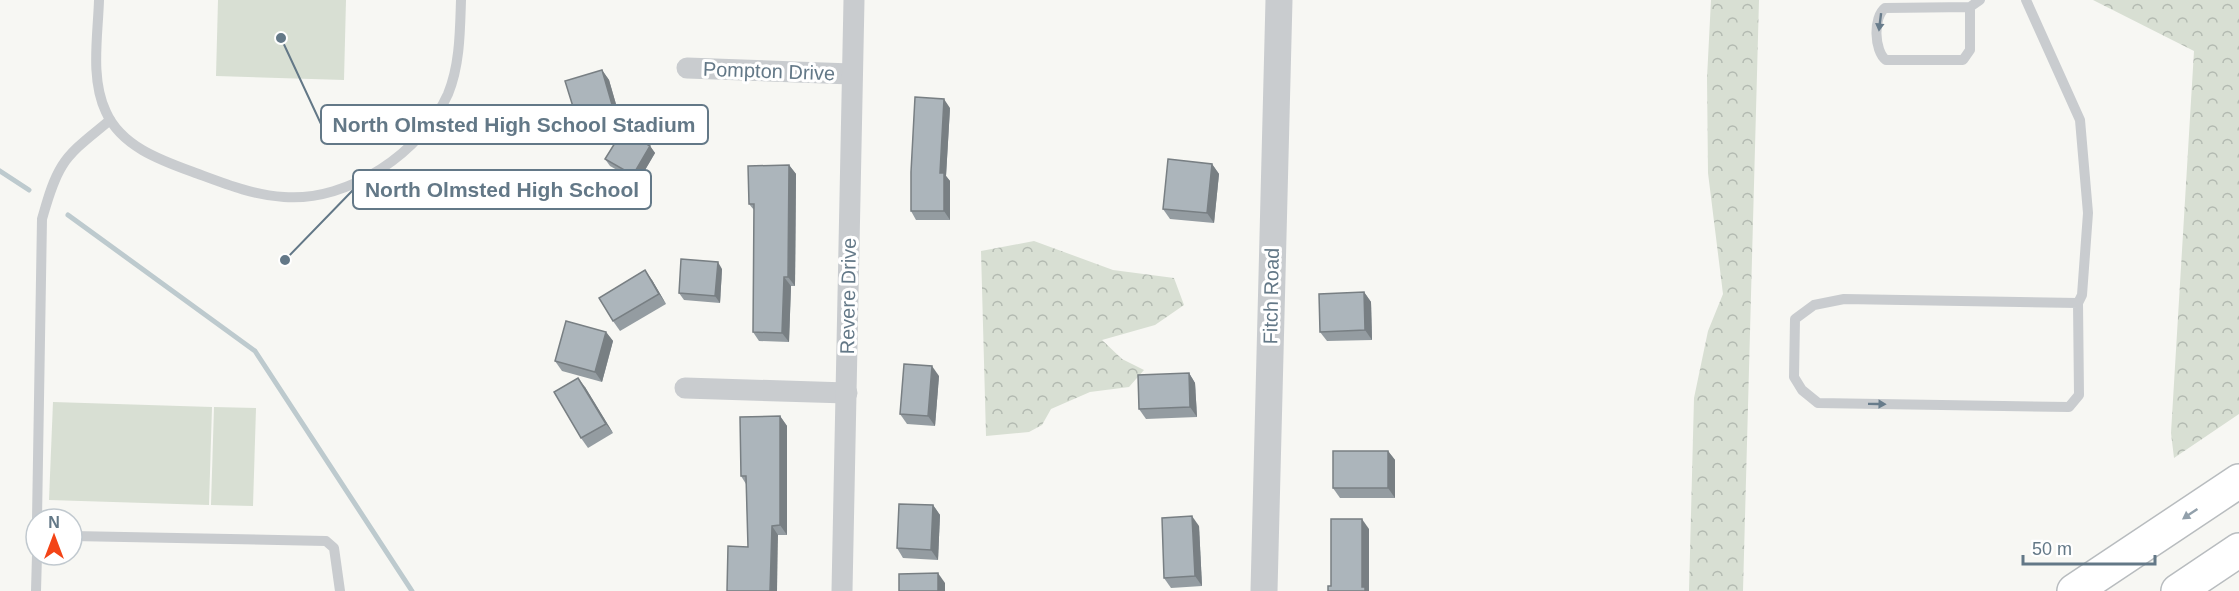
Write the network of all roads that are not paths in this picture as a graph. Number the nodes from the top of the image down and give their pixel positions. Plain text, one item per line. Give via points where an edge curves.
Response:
1 (99, 0) edge
2 (461, 0) edge
3 (854, 0) edge
4 (1279, 0) edge
5 (1980, 0) edge
6 (2026, 0) edge
7 (1970, 7) junction
8 (687, 68) dead end
9 (851, 74) junction
10 (110, 120) junction
11 (2078, 303) junction
12 (685, 388) dead end
13 (847, 393) junction
14 (2239, 482) edge
15 (37, 507) edge
16 (84, 536) edge
17 (2239, 550) edge
18 (36, 567) edge
19 (36, 591) edge
20 (340, 591) edge
21 (842, 591) edge
22 (1263, 591) edge
23 (2074, 591) edge
24 (2178, 591) edge

1 - 10 lane via 99,88
2 - 10 lane via 456,62 448,94 437,112 398,157 340,189 287,198 250,192 134,146
3 - 9 street, Revere Drive
4 - 22 street, Fitch Road
5 - 7 lane
6 - 11 lane via 2080,120 2088,213 2082,295
7 -> 7 lane via 1885,8 1878,18 1878,49 1882,57 1963,60 1970,50
8 - 9 street, Pompton Drive
9 - 13 street, Revere Drive
10 - 15 lane via 62,166 42,219
11 -> 11 lane via 1844,299 1814,305 1795,319 1794,377 1818,403 2069,406 2079,395
12 - 13 street
13 - 21 street, Revere Drive
14 -> 23 highway
16 - 20 lane via 326,541 334,548
17 - 24 highway
18 - 19 lane

